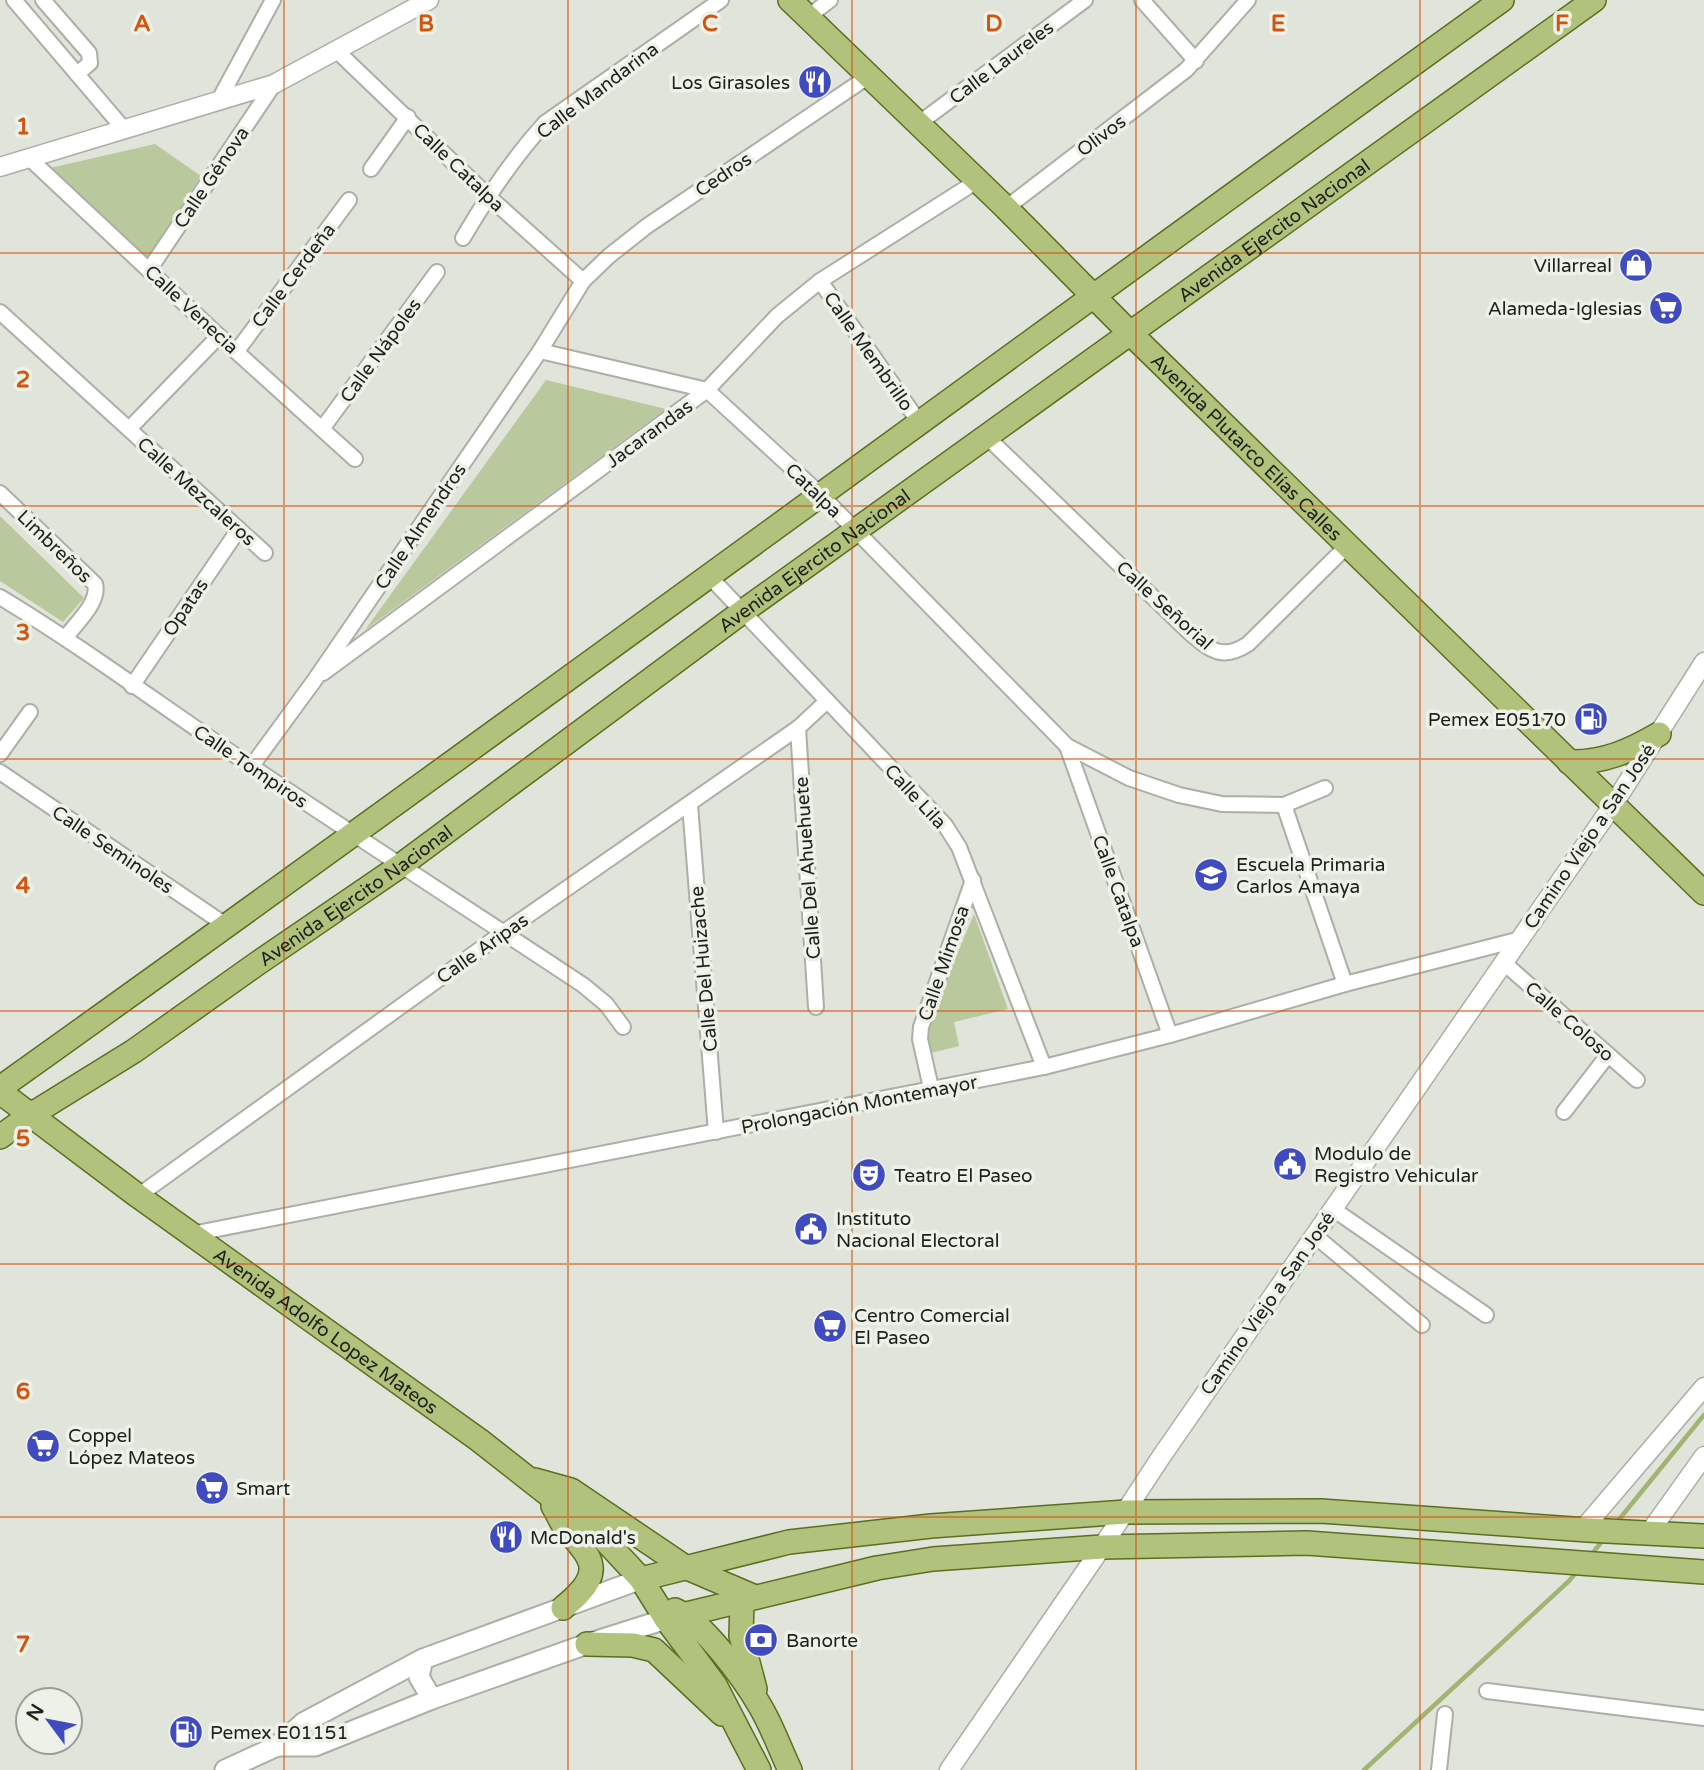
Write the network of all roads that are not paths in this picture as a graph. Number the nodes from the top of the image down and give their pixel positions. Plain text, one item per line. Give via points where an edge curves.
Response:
1 (13, 0) edge
2 (43, 0) edge
3 (273, 0) edge
4 (429, 0) edge
5 (722, 0) edge
6 (790, 0) edge
7 (830, 0) edge
8 (1085, 0) edge
9 (1142, 0) edge
10 (1248, 0) edge
11 (1503, 0) edge
12 (1594, 0) edge
13 (808, 17) junction
14 (337, 51) junction
15 (1196, 61) junction
16 (77, 74) junction
17 (869, 76) junction
18 (274, 84) junction
19 (220, 99) junction
20 (408, 117) junction
21 (918, 124) junction
22 (123, 128) junction
23 (29, 158) junction
24 (0, 167) edge
25 (371, 169) dead end
26 (977, 181) junction
27 (488, 196) junction
28 (349, 200) dead end
29 (1006, 208) junction
30 (463, 238) dead end
31 (149, 270) junction
32 (437, 272) dead end
33 (583, 281) junction
34 (820, 281) junction
35 (1092, 295) junction
36 (0, 312) edge
37 (1129, 332) junction
38 (219, 336) junction
39 (237, 351) junction
40 (540, 351) junction
41 (707, 390) junction
42 (919, 422) junction
43 (129, 429) junction
44 (323, 429) junction
45 (988, 438) junction
46 (355, 459) dead end
47 (0, 493) edge
48 (820, 494) junction
49 (239, 529) junction
50 (856, 532) junction
51 (1348, 545) junction
52 (265, 553) dead end
53 (709, 576) junction
54 (0, 597) edge
55 (743, 612) junction
56 (66, 637) junction
57 (1704, 662) edge
58 (314, 681) junction
59 (132, 686) junction
60 (827, 701) junction
61 (30, 712) dead end
62 (798, 728) junction
63 (1659, 734) junction
64 (1067, 746) junction
65 (0, 754) edge
66 (1569, 762) junction
67 (251, 767) junction
68 (0, 772) edge
69 (1325, 788) dead end
70 (690, 805) junction
71 (1284, 805) junction
72 (1613, 805) junction
73 (353, 833) junction
74 (400, 866) junction
75 (973, 880) junction
76 (1704, 893) edge
77 (227, 926) junction
78 (504, 932) junction
79 (1517, 940) junction
80 (1503, 962) junction
81 (1345, 984) junction
82 (816, 1007) dead end
83 (622, 1027) dead end
84 (1170, 1035) junction
85 (1608, 1055) junction
86 (1044, 1067) junction
87 (1637, 1080) dead end
88 (930, 1088) junction
89 (0, 1090) edge
90 (1564, 1112) dead end
91 (29, 1116) junction
92 (716, 1132) junction
93 (0, 1137) edge
94 (138, 1196) junction
95 (1332, 1209) junction
96 (192, 1234) junction
97 (1314, 1234) junction
98 (1486, 1315) dead end
99 (1422, 1325) dead end
100 (1704, 1387) edge
101 (1704, 1456) edge
102 (525, 1475) junction
103 (547, 1494) junction
104 (1126, 1511) junction
105 (1321, 1511) junction
106 (1585, 1530) junction
107 (1649, 1533) junction
108 (1704, 1536) edge
109 (1307, 1544) junction
110 (1102, 1547) junction
111 (685, 1567) junction
112 (1704, 1572) edge
113 (641, 1579) junction
114 (618, 1587) junction
115 (748, 1599) junction
116 (563, 1608) junction
117 (669, 1612) junction
118 (587, 1644) junction
119 (422, 1659) junction
120 (1487, 1691) dead end
121 (432, 1699) junction
122 (760, 1706) junction
123 (1445, 1714) dead end
124 (1704, 1718) edge
125 (737, 1728) junction
126 (277, 1746) junction
127 (225, 1770) edge
128 (759, 1770) edge
129 (790, 1770) edge
130 (949, 1770) edge
131 (1439, 1770) edge

1 - 16 street
2 - 16 street via 89,53 90,63
3 - 19 street
4 - 14 street
5 - 27 street, Calle Mandarina via 545,123
6 - 13 main road, Avenida Plutarco Elías Calles
7 - 13 street
8 - 21 street, Calle Laureles
9 - 15 street
10 - 15 street, Olivos
11 - 35 main road
12 - 37 main road, Avenida Ejercito Nacional
13 - 17 main road, Avenida Plutarco Elías Calles
14 - 18 street
14 - 20 street, Calle Catalpa
15 - 29 street, Olivos
16 - 22 street
17 - 21 main road, Avenida Plutarco Elías Calles
17 - 33 street, Cedros via 647,226
18 - 19 street
18 - 31 street, Calle Génova
19 - 22 street
20 - 25 street
20 - 27 street, Calle Catalpa
21 - 26 main road, Avenida Plutarco Elías Calles
22 - 23 street
23 - 24 street
23 - 31 street, Calle Venecia
26 - 29 main road, Avenida Plutarco Elías Calles
26 - 34 street, Jacarandas
27 - 30 street, Calle Mandarina
27 - 33 street, Calle Catalpa
28 - 39 street, Calle Cerdeña
29 - 35 main road, Avenida Plutarco Elías Calles
31 - 38 street, Calle Venecia
32 - 44 street, Calle Nápoles
33 - 40 street, Calle Almendros
34 - 41 street, Jacarandas via 777,317
34 - 42 street, Calle Membrillo
35 - 37 main road, Avenida Plutarco Elías Calles
35 - 42 main road
36 - 43 street, Calle Mezcaleros
37 - 45 main road, Avenida Ejercito Nacional
37 - 51 main road, Avenida Plutarco Elías Calles
38 - 39 street, Calle Venecia
38 - 43 street, Calle Mezcaleros
39 - 44 street, Calle Venecia
40 - 41 street, Catalpa
40 - 58 street, Calle Almendros
41 - 48 street, Catalpa
41 - 58 street, Jacarandas
42 - 48 main road
43 - 49 street, Calle Mezcaleros
44 - 46 street, Calle Venecia
45 - 50 main road, Avenida Ejercito Nacional
45 - 51 street, Calle Señorial via 1189,632 1217,652 1236,651 1248,644
47 - 56 street, Limbreños via 94,584 92,602
48 - 50 street, Catalpa
48 - 53 main road
49 - 52 street, Calle Mezcaleros
49 - 59 street, Opatas
50 - 55 main road, Avenida Ejercito Nacional
50 - 64 street, Catalpa
51 - 66 main road, Avenida Plutarco Elías Calles
53 - 55 street, Calle Lila
53 - 73 main road
54 - 56 street, Calle Tompiros
55 - 60 street, Calle Lila
55 - 74 main road, Avenida Ejercito Nacional
56 - 59 street, Calle Tompiros
57 - 63 street, Camino Viejo a San José
58 - 67 street, Calle Almendros
59 - 67 street, Calle Tompiros
60 - 62 street, Calle Aripas
60 - 75 street, Calle Lila via 945,825
61 - 65 street
62 - 70 street, Calle Aripas
62 - 82 street, Calle Del Ahuehuete
63 - 66 main road via 1614,756
63 - 72 street, Camino Viejo a San José
64 - 71 street via 1129,778 1179,795 1222,804
64 - 84 street, Calle Catalpa
66 - 72 main road, Avenida Plutarco Elías Calles
67 - 73 street, Calle Tompiros
68 - 77 street, Calle Seminoles
69 - 71 street
70 - 78 street, Calle Aripas
70 - 92 street, Calle Del Huizache
71 - 81 street
72 - 76 main road, Avenida Plutarco Elías Calles
72 - 79 street, Camino Viejo a San José
73 - 74 street, Calle Tompiros
73 - 77 main road
74 - 78 street, Calle Tompiros
74 - 91 main road, Avenida Ejercito Nacional via 134,1051
75 - 86 street, Calle Lila
75 - 88 street, Calle Mimosa via 921,1027
77 - 89 main road
78 - 83 street, Calle Tompiros via 607,1004
78 - 94 street, Calle Aripas
79 - 80 street, Camino Viejo a San José
79 - 81 street, Prolongación Montemayor
80 - 85 street, Calle Coloso
80 - 95 street, Camino Viejo a San José
81 - 84 street, Prolongación Montemayor
84 - 86 street, Prolongación Montemayor
85 - 87 street, Calle Coloso
85 - 90 street
86 - 88 street, Prolongación Montemayor
88 - 92 street, Prolongación Montemayor
89 - 91 main road, Avenida Adolfo Lopez Mateos
91 - 93 main road, Avenida Ejercito Nacional
91 - 94 main road, Avenida Adolfo Lopez Mateos
92 - 96 street, Prolongación Montemayor
94 - 96 main road, Avenida Adolfo Lopez Mateos
95 - 97 street, Camino Viejo a San José
95 - 98 street
96 - 102 main road, Avenida Adolfo Lopez Mateos
97 - 99 street
97 - 104 street, Camino Viejo a San José
100 - 106 street
101 - 107 street
102 - 103 main road, Avenida Adolfo Lopez Mateos
102 - 111 main road via 571,1490
103 - 113 main road, Avenida Adolfo Lopez Mateos via 600,1535
103 - 116 main road via 591,1562 581,1592
104 - 105 main road
104 - 110 street, Camino Viejo a San José
104 - 111 main road via 789,1542
105 - 106 main road
105 - 109 main road
106 - 107 main road
107 - 108 main road
109 - 110 main road
109 - 112 main road
110 - 115 main road via 933,1559
110 - 130 street, Camino Viejo a San José
111 - 113 main road
111 - 115 main road
113 - 114 main road
113 - 117 main road, Avenida Adolfo Lopez Mateos
114 - 116 main road
114 - 117 main road
115 - 117 main road
115 - 122 main road via 741,1636
116 - 119 main road
117 - 118 main road
117 - 122 main road via 717,1647
117 - 125 main road
118 - 121 main road
118 - 125 main road via 654,1650
119 - 121 main road via 419,1677
119 - 126 main road via 303,1723
120 - 124 street
121 - 126 main road via 315,1746
122 - 129 main road
123 - 131 street
125 - 128 main road
126 - 127 main road

